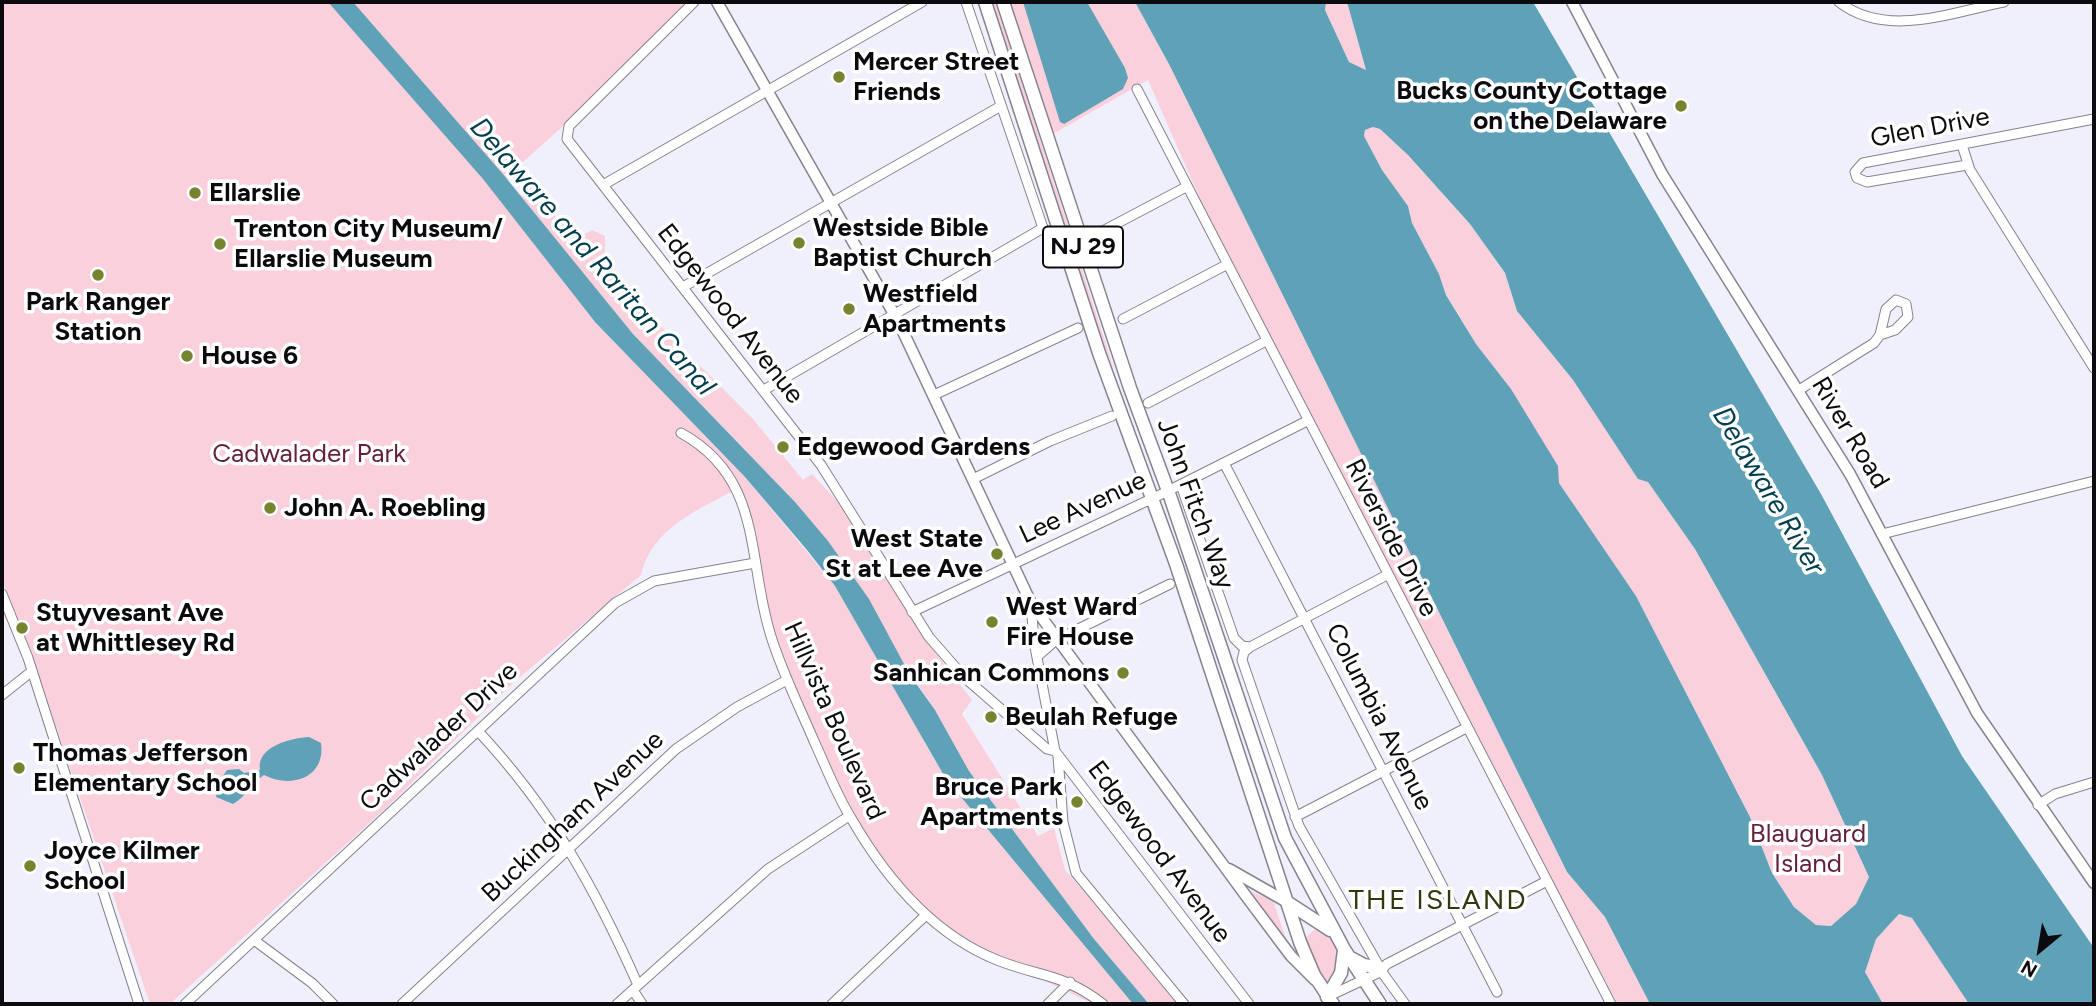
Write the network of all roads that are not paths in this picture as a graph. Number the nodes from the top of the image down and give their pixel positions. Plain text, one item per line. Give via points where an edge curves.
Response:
1 (694, 2) edge
2 (717, 2) edge
3 (922, 2) edge
4 (966, 2) edge
5 (985, 2) edge
6 (1003, 2) edge
7 (1572, 2) edge
8 (1839, 2) edge
9 (2004, 2) edge
10 (1137, 89) dead end
11 (767, 91) junction
12 (1001, 106) junction
13 (2094, 119) edge
14 (1962, 145) junction
15 (1967, 165) junction
16 (603, 184) junction
17 (1186, 187) junction
18 (831, 202) junction
19 (1095, 234) dead end
20 (1226, 265) junction
21 (683, 287) junction
22 (895, 314) junction
23 (1123, 319) dead end
24 (1078, 328) dead end
25 (1880, 335) dead end
26 (1266, 341) junction
27 (2094, 368) edge
28 (764, 390) junction
29 (1799, 390) junction
30 (933, 395) junction
31 (1148, 403) dead end
32 (1112, 416) dead end
33 (1307, 421) junction
34 (681, 433) dead end
35 (1224, 463) junction
36 (973, 479) junction
37 (2094, 481) edge
38 (1181, 485) junction
39 (1168, 491) junction
40 (1152, 499) junction
41 (1882, 534) junction
42 (755, 563) junction
43 (1013, 564) junction
44 (1387, 575) junction
45 (1170, 584) dead end
46 (2, 594) edge
47 (1031, 603) junction
48 (912, 612) junction
49 (1304, 618) junction
50 (1056, 640) junction
51 (1250, 648) junction
52 (1039, 655) junction
53 (33, 671) junction
54 (787, 680) junction
55 (2, 695) edge
56 (1049, 712) junction
57 (1015, 720) junction
58 (1466, 728) junction
59 (478, 731) junction
60 (1056, 753) junction
61 (1383, 771) junction
62 (2094, 782) edge
63 (2038, 805) junction
64 (849, 816) junction
65 (1295, 817) junction
66 (570, 847) junction
67 (1224, 866) junction
68 (1545, 881) junction
69 (2094, 883) edge
70 (1287, 902) junction
71 (926, 915) junction
72 (1319, 921) junction
73 (1464, 923) junction
74 (1336, 935) junction
75 (254, 940) junction
76 (1300, 942) junction
77 (1346, 953) junction
78 (1380, 968) junction
79 (1363, 979) junction
80 (1070, 982) junction
81 (635, 987) junction
82 (1497, 992) dead end
83 (1326, 998) edge
84 (139, 1004) edge
85 (185, 1004) edge
86 (333, 1004) edge
87 (402, 1004) edge
88 (617, 1004) edge
89 (642, 1004) edge
90 (832, 1004) edge
91 (1048, 1004) edge
92 (1103, 1004) edge
93 (1184, 1004) edge
94 (1249, 1004) edge
95 (1380, 1004) edge
96 (1405, 1004) edge
97 (1611, 1004) edge

1 - 16 street, Edgewood Avenue via 569,126 567,139
2 - 11 main road
3 - 11 street
4 - 12 street
5 - 40 highway, John Fitch Way / NJ 29 via 1099,353
6 - 39 highway, John Fitch Way / NJ 29 via 1129,388
7 - 29 main road, River Road via 1662,174
8 - 9 street via 1864,16 1890,22
10 - 17 street, Riverside Drive
11 - 16 street
11 - 18 main road
12 - 18 street
12 - 22 street via 1043,228
13 - 14 street, Glen Drive
14 - 15 street
14 - 15 street, Glen Drive via 1863,163 1856,168 1856,175 1871,182
15 - 27 street
16 - 21 street, Edgewood Avenue
17 - 19 street
17 - 20 street, Riverside Drive
18 - 21 street
18 - 22 main road
20 - 23 street
20 - 26 street, Riverside Drive
21 - 28 street, Edgewood Avenue
22 - 28 street
22 - 30 main road
24 - 30 street
25 - 29 street
26 - 31 street
26 - 33 street, Riverside Drive
28 - 48 street, Edgewood Avenue via 849,505
29 - 41 main road, River Road
30 - 36 main road
32 - 36 street
33 - 35 street, Lee Avenue
33 - 44 street, Riverside Drive
34 - 42 street, Hillvista Boulevard via 705,451 736,488 750,523
35 - 38 street, Lee Avenue
35 - 49 street, Columbia Avenue
36 - 43 main road
37 - 41 street
38 - 39 street, Lee Avenue
38 - 51 street via 1234,638
39 - 40 street, Lee Avenue
39 - 74 highway, John Fitch Way / NJ 29 via 1280,825
40 - 43 street, Lee Avenue
40 - 70 highway, John Fitch Way / NJ 29
41 - 63 main road, River Road via 1977,713
42 - 54 street, Hillvista Boulevard via 769,633
42 - 59 street, Cadwalader Drive via 672,576 625,595
43 - 47 main road
43 - 48 street, Lee Avenue
44 - 49 street
44 - 58 street, Riverside Drive
45 - 50 street
46 - 53 street
47 - 50 main road
47 - 52 street
48 - 57 street, Edgewood Avenue via 953,666
49 - 51 street
49 - 61 street, Columbia Avenue
50 - 52 street
50 - 67 main road
51 - 65 street via 1242,660
52 - 56 street
53 - 55 street
53 - 84 street
54 - 64 street, Hillvista Boulevard
54 - 66 street, Buckingham Avenue via 685,742
56 - 57 street
56 - 60 street
57 - 60 street, Edgewood Avenue
58 - 61 street
58 - 68 street, Riverside Drive
59 - 66 street via 516,773
59 - 75 street, Cadwalader Drive
60 - 93 street via 1065,832 1076,873
60 - 94 street, Edgewood Avenue
61 - 65 street
61 - 73 street, Columbia Avenue
62 - 63 street via 2055,794
63 - 69 main road, River Road
64 - 71 street, Hillvista Boulevard via 881,863
64 - 81 street via 768,869
65 - 78 street
66 - 81 street via 606,913
66 - 87 street, Buckingham Avenue
67 - 70 main road
67 - 83 main road
68 - 73 street
68 - 97 street, Riverside Drive
70 - 72 highway
70 - 76 highway, John Fitch Way / NJ 29
71 - 80 street, Hillvista Boulevard via 987,955
71 - 90 street
72 - 74 highway
72 - 76 highway via 1304,930
73 - 78 street
73 - 82 street, Columbia Avenue
74 - 77 highway, John Fitch Way / NJ 29
75 - 85 street, Cadwalader Drive
75 - 86 street
76 - 83 highway, John Fitch Way / NJ 29
77 - 78 highway via 1364,965
77 - 79 highway, John Fitch Way / NJ 29
77 - 83 highway via 1341,973
78 - 79 street
78 - 96 street
79 - 83 street
79 - 95 highway, John Fitch Way / NJ 29
80 - 91 street
80 - 92 street, Hillvista Boulevard
81 - 88 street
81 - 89 street

